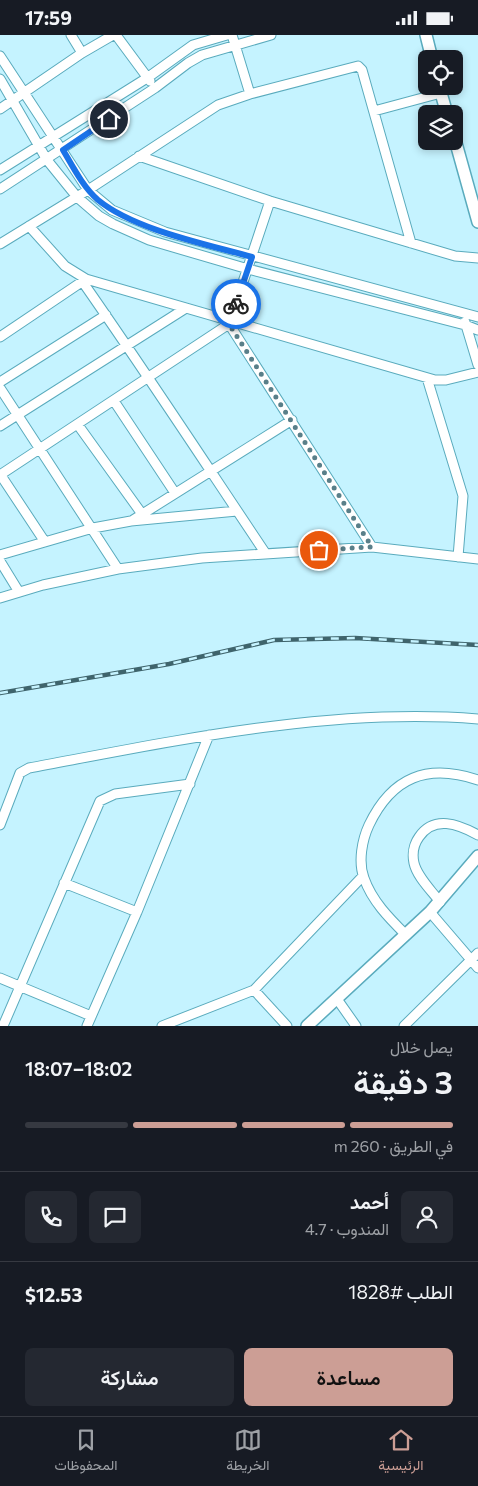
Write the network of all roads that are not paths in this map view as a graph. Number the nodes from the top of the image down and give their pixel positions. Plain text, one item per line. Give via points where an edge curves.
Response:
1 (71, 35) edge
2 (114, 35) edge
3 (227, 35) edge
4 (232, 35) edge
5 (271, 35) edge
6 (426, 35) edge
7 (235, 45) junction
8 (430, 50) edge
9 (82, 53) junction
10 (0, 56) edge
11 (147, 78) junction
12 (0, 79) edge
13 (155, 88) junction
14 (24, 94) junction
15 (250, 94) junction
16 (424, 95) edge
17 (14, 101) junction
18 (0, 109) edge
19 (374, 111) junction
20 (54, 137) junction
21 (38, 147) junction
22 (63, 150) junction
23 (459, 150) edge
24 (140, 156) junction
25 (47, 160) junction
26 (0, 170) edge
27 (0, 189) edge
28 (88, 190) junction
29 (475, 194) edge
30 (76, 197) junction
31 (270, 201) junction
32 (478, 222) edge
33 (29, 226) junction
34 (411, 243) junction
35 (0, 244) edge
36 (252, 257) junction
37 (478, 258) edge
38 (248, 269) junction
39 (84, 280) junction
40 (186, 308) junction
41 (462, 311) junction
42 (106, 315) junction
43 (478, 317) edge
44 (230, 322) junction
45 (465, 325) junction
46 (478, 330) edge
47 (0, 337) edge
48 (128, 346) junction
49 (478, 365) edge
50 (478, 372) edge
51 (427, 377) junction
52 (150, 378) junction
53 (0, 382) edge
54 (0, 388) edge
55 (114, 401) junction
56 (17, 415) junction
57 (292, 420) junction
58 (78, 425) junction
59 (0, 426) edge
60 (40, 450) junction
61 (209, 472) junction
62 (0, 474) edge
63 (175, 493) junction
64 (237, 511) junction
65 (142, 514) junction
66 (131, 521) junction
67 (92, 528) junction
68 (45, 542) junction
69 (372, 547) junction
70 (266, 554) junction
71 (0, 555) edge
72 (458, 557) junction
73 (478, 559) edge
74 (0, 561) edge
75 (118, 569) junction
76 (19, 592) junction
77 (0, 598) edge
78 (478, 719) edge
79 (209, 735) junction
80 (478, 780) edge
81 (190, 784) junction
82 (0, 825) edge
83 (478, 835) edge
84 (478, 856) edge
85 (363, 876) junction
86 (64, 883) junction
87 (440, 902) junction
88 (137, 912) junction
89 (430, 912) junction
90 (406, 935) junction
91 (478, 953) edge
92 (471, 961) junction
93 (478, 968) edge
94 (0, 978) edge
95 (20, 986) junction
96 (254, 990) junction
97 (337, 999) junction
98 (91, 1016) junction
99 (184, 1022) edge
100 (3, 1026) edge
101 (87, 1026) edge
102 (162, 1026) edge
103 (288, 1026) edge
104 (308, 1026) edge
105 (356, 1026) edge
106 (404, 1026) edge

1 - 9 street
2 - 9 street
2 - 11 street
3 - 11 street via 193,45
4 - 7 street
5 - 7 street
6 - 8 main road
7 - 13 street via 195,59
7 - 15 street
9 - 14 street
10 - 14 street
11 - 13 street
11 - 20 street
12 - 17 street
13 - 22 street
14 - 17 street
14 - 20 street
15 - 19 street via 358,66
15 - 24 street via 209,110
16 - 19 street
17 - 18 street
17 - 21 street
19 - 34 street
20 - 21 street
20 - 22 street
21 - 25 street
21 - 26 street
22 - 25 street
22 - 28 street
23 - 29 main road
24 - 28 street
24 - 31 street
25 - 27 street
25 - 30 street
28 - 30 street
28 - 36 street via 112,210 134,220
29 - 32 main road
30 - 33 street
30 - 38 street via 99,216 127,231
31 - 34 street
31 - 36 street
33 - 35 street
33 - 39 street via 65,266
34 - 37 street via 455,256
36 - 38 street
36 - 41 street
38 - 44 street
38 - 45 street
39 - 40 street
39 - 42 street
39 - 47 street
40 - 44 street
40 - 48 street
41 - 43 street
41 - 45 street
42 - 48 street
42 - 53 street
44 - 51 street
44 - 52 street
44 - 57 street
45 - 46 street
45 - 49 street
48 - 52 street
48 - 56 street
50 - 51 street via 441,381
51 - 72 street via 463,496
52 - 55 street
52 - 61 street
54 - 56 street
55 - 58 street
55 - 63 street
56 - 59 street
56 - 60 street
57 - 61 street
57 - 69 street
58 - 60 street
58 - 65 street
60 - 62 street
60 - 67 street
61 - 63 street
61 - 64 street
62 - 68 street
63 - 65 street
64 - 66 street
64 - 70 street
65 - 66 street
66 - 67 street
67 - 68 street
67 - 75 street
68 - 71 street
69 - 70 street
69 - 72 street
70 - 75 street
72 - 73 street
74 - 76 street
75 - 76 street
76 - 77 street
78 - 79 street via 405,715
79 - 81 street
79 - 82 street via 29,768 20,773
80 - 85 street via 436,772 417,776 390,792 366,832 361,854
81 - 86 street via 115,794 100,801
81 - 88 street
83 - 87 street via 440,823 430,825 416,841 414,865
84 - 87 main road
85 - 90 street via 383,912
85 - 96 street
86 - 88 street
86 - 95 street
87 - 89 main road
88 - 98 street
89 - 90 main road
89 - 92 street
90 - 97 main road
91 - 92 street
92 - 93 street
92 - 106 street
94 - 95 street
95 - 98 street
95 - 100 street
96 - 99 street
96 - 103 street
97 - 104 main road
97 - 105 street
98 - 101 street
99 - 102 street

